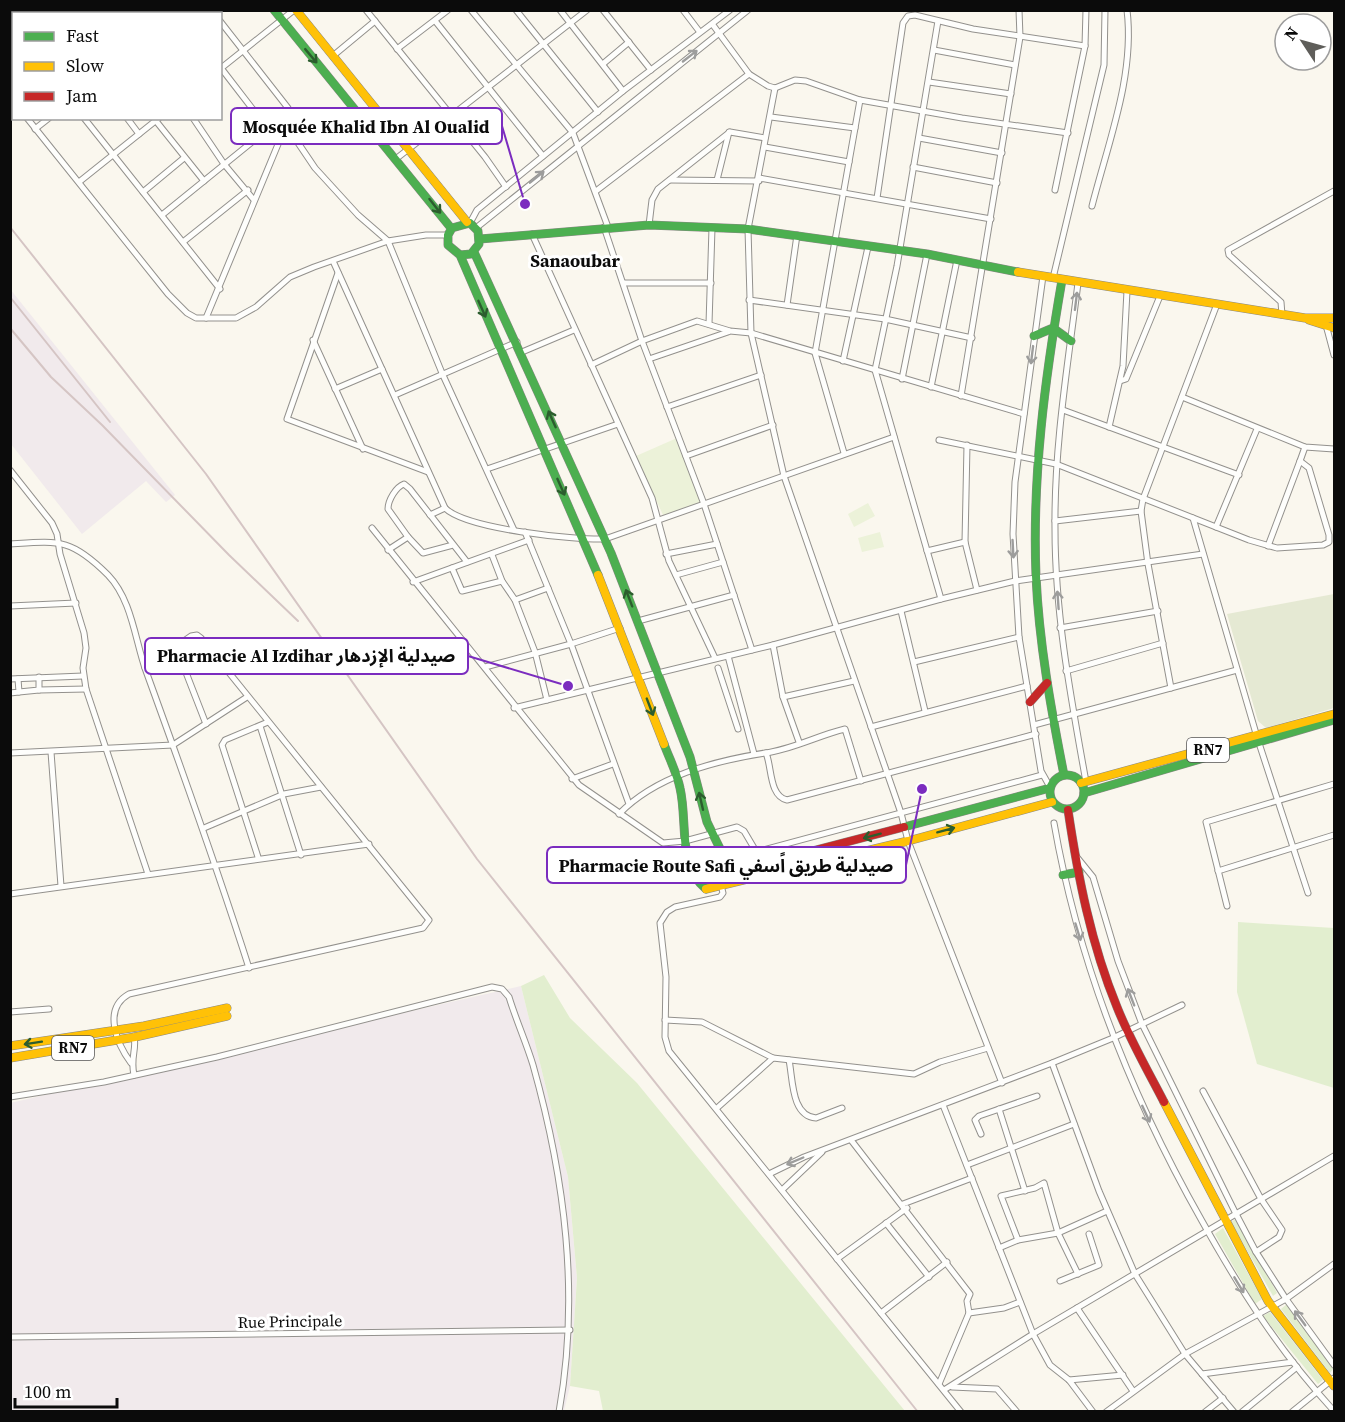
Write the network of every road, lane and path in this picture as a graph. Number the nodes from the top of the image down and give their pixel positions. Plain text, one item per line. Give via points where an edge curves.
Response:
1 (274, 10) edge
2 (295, 10) edge
3 (366, 10) edge
4 (448, 10) edge
5 (471, 10) edge
6 (516, 10) edge
7 (560, 10) edge
8 (587, 10) edge
9 (603, 10) edge
10 (683, 10) edge
11 (730, 10) edge
12 (748, 10) edge
13 (1019, 10) edge
14 (1086, 10) edge
15 (1106, 10) edge
16 (1127, 10) edge
17 (282, 20) junction
18 (375, 21) junction
19 (938, 21) junction
20 (436, 22) junction
21 (222, 23) edge
22 (570, 23) junction
23 (712, 25) junction
24 (699, 31) junction
25 (719, 34) junction
26 (1020, 37) junction
27 (629, 42) junction
28 (543, 44) junction
29 (1085, 46) junction
30 (397, 49) junction
31 (244, 50) junction
32 (934, 50) junction
33 (334, 55) junction
34 (604, 63) junction
35 (1016, 65) junction
36 (515, 66) junction
37 (222, 68) edge
38 (222, 70) edge
39 (651, 70) junction
40 (749, 74) junction
41 (929, 82) junction
42 (488, 87) junction
43 (775, 88) junction
44 (623, 91) junction
45 (1011, 94) junction
46 (860, 100) junction
47 (890, 105) junction
48 (923, 111) junction
49 (598, 112) junction
50 (450, 116) junction
51 (771, 117) junction
52 (28, 120) edge
53 (46, 120) edge
54 (86, 120) edge
55 (128, 120) edge
56 (157, 120) edge
57 (194, 120) edge
58 (286, 125) junction
59 (1006, 125) junction
60 (855, 128) junction
61 (35, 129) junction
62 (268, 129) junction
63 (729, 132) junction
64 (573, 133) junction
65 (1068, 133) junction
66 (139, 134) junction
67 (765, 138) junction
68 (919, 138) junction
69 (578, 144) junction
70 (765, 147) junction
71 (410, 150) junction
72 (1002, 153) junction
73 (112, 155) junction
74 (543, 156) junction
75 (184, 158) junction
76 (397, 158) junction
77 (849, 162) junction
78 (224, 164) junction
79 (913, 167) junction
80 (670, 180) junction
81 (717, 180) junction
82 (759, 180) junction
83 (204, 181) junction
84 (79, 182) junction
85 (997, 183) junction
86 (506, 187) junction
87 (248, 190) junction
88 (1055, 190) dead end
89 (1335, 190) edge
90 (596, 191) junction
91 (143, 192) junction
92 (843, 192) junction
93 (876, 198) junction
94 (254, 200) junction
95 (907, 204) junction
96 (1092, 206) dead end
97 (162, 215) junction
98 (991, 219) junction
99 (471, 224) junction
100 (648, 225) junction
101 (606, 227) junction
102 (712, 228) junction
103 (748, 229) junction
104 (449, 231) junction
105 (532, 234) junction
106 (796, 236) junction
107 (480, 239) junction
108 (388, 241) junction
109 (183, 242) junction
110 (835, 243) junction
111 (868, 247) junction
112 (899, 251) junction
113 (474, 252) junction
114 (460, 255) junction
115 (927, 255) junction
116 (957, 260) junction
117 (333, 261) junction
118 (984, 266) junction
119 (338, 273) junction
120 (1043, 276) junction
121 (1057, 279) junction
122 (624, 283) junction
123 (711, 283) junction
124 (1078, 283) junction
125 (220, 289) junction
126 (1128, 291) junction
127 (1160, 296) junction
128 (749, 300) junction
129 (1217, 304) junction
130 (788, 305) junction
131 (824, 310) junction
132 (854, 315) junction
133 (1282, 315) junction
134 (206, 318) junction
135 (1335, 318) edge
136 (885, 319) junction
137 (709, 324) junction
138 (1328, 324) edge
139 (913, 326) junction
140 (1053, 328) junction
141 (574, 330) junction
142 (730, 331) junction
143 (942, 332) junction
144 (751, 333) junction
145 (1034, 336) junction
146 (972, 338) junction
147 (313, 340) junction
148 (642, 341) junction
149 (517, 342) junction
150 (1071, 342) junction
151 (500, 349) junction
152 (522, 352) junction
153 (815, 353) junction
154 (1335, 355) edge
155 (649, 359) junction
156 (843, 361) junction
157 (591, 365) junction
158 (382, 369) junction
159 (875, 370) junction
160 (442, 373) junction
161 (761, 375) junction
162 (902, 379) junction
163 (1120, 381) junction
164 (931, 387) junction
165 (335, 388) junction
166 (395, 395) junction
167 (961, 396) junction
168 (1182, 397) junction
169 (667, 407) junction
170 (1063, 410) junction
171 (1024, 414) junction
172 (618, 424) junction
173 (773, 425) junction
174 (1109, 427) junction
175 (1257, 429) junction
176 (894, 437) junction
177 (939, 440) dead end
178 (562, 443) junction
179 (967, 445) junction
180 (1163, 447) junction
181 (1305, 447) junction
182 (363, 449) junction
183 (544, 449) junction
184 (1335, 449) edge
185 (844, 453) junction
186 (1019, 455) junction
187 (686, 456) junction
188 (1038, 460) junction
189 (1300, 461) junction
190 (1056, 464) junction
191 (487, 469) junction
192 (10, 470) edge
193 (428, 472) junction
194 (1239, 475) junction
195 (784, 476) junction
196 (1143, 499) junction
197 (704, 504) junction
198 (444, 508) junction
199 (1141, 511) junction
200 (430, 515) junction
201 (1193, 519) junction
202 (659, 520) junction
203 (1055, 521) junction
204 (1216, 527) junction
205 (372, 528) dead end
206 (514, 530) junction
207 (525, 532) junction
208 (408, 537) junction
209 (605, 539) junction
210 (529, 540) junction
211 (584, 540) junction
212 (58, 541) junction
213 (965, 542) junction
214 (10, 544) edge
215 (717, 544) junction
216 (453, 545) junction
217 (1268, 546) junction
218 (388, 550) junction
219 (927, 551) junction
220 (666, 554) junction
221 (1203, 554) junction
222 (492, 555) junction
223 (467, 562) junction
224 (723, 562) junction
225 (1148, 564) junction
226 (452, 568) junction
227 (1056, 574) junction
228 (676, 575) junction
229 (1036, 578) junction
230 (502, 581) junction
231 (1015, 581) junction
232 (413, 582) junction
233 (548, 588) junction
234 (977, 590) junction
235 (734, 595) junction
236 (941, 599) junction
237 (515, 600) junction
238 (75, 603) junction
239 (10, 606) edge
240 (691, 607) junction
241 (901, 611) junction
242 (1158, 611) junction
243 (638, 621) junction
244 (620, 628) junction
245 (835, 628) junction
246 (1060, 628) junction
247 (1019, 637) junction
248 (571, 644) junction
249 (1163, 644) junction
250 (773, 645) junction
251 (752, 650) junction
252 (535, 652) junction
253 (728, 656) junction
254 (715, 658) junction
255 (914, 662) junction
256 (485, 667) junction
257 (145, 668) junction
258 (718, 668) dead end
259 (185, 670) dead end
260 (1237, 670) junction
261 (1066, 671) junction
262 (658, 672) junction
263 (83, 676) junction
264 (638, 676) junction
265 (39, 677) junction
266 (10, 679) edge
267 (18, 679) junction
268 (854, 681) junction
269 (1047, 683) junction
270 (1027, 686) junction
271 (1171, 688) junction
272 (86, 689) junction
273 (39, 690) junction
274 (587, 690) junction
275 (19, 692) junction
276 (10, 693) edge
277 (737, 693) junction
278 (727, 695) junction
279 (247, 697) junction
280 (783, 697) junction
281 (547, 700) junction
282 (1030, 702) junction
283 (514, 708) junction
284 (925, 711) junction
285 (1074, 714) junction
286 (1335, 714) edge
287 (1054, 720) junction
288 (1335, 720) edge
289 (268, 722) junction
290 (206, 724) junction
291 (1034, 725) junction
292 (260, 726) junction
293 (871, 727) junction
294 (738, 729) dead end
295 (1036, 734) junction
296 (1258, 740) junction
297 (799, 742) junction
298 (173, 745) junction
299 (107, 750) junction
300 (51, 752) junction
301 (10, 753) edge
302 (766, 753) junction
303 (754, 754) junction
304 (613, 764) junction
305 (695, 771) junction
306 (888, 774) junction
307 (1042, 775) junction
308 (1064, 775) junction
309 (676, 776) junction
310 (572, 778) junction
311 (861, 781) junction
312 (1084, 783) junction
313 (1335, 784) edge
314 (321, 787) junction
315 (1050, 788) junction
316 (1084, 793) junction
317 (284, 794) junction
318 (1277, 799) junction
319 (1052, 802) junction
320 (629, 804) junction
321 (242, 809) junction
322 (1068, 810) junction
323 (901, 813) junction
324 (619, 814) junction
325 (1054, 823) dead end
326 (905, 827) junction
327 (204, 828) junction
328 (713, 832) junction
329 (1335, 835) edge
330 (908, 840) junction
331 (685, 841) junction
332 (369, 844) junction
333 (1294, 849) junction
334 (756, 852) junction
335 (302, 855) junction
336 (1076, 856) junction
337 (258, 857) junction
338 (216, 863) junction
339 (764, 865) junction
340 (1218, 871) junction
341 (1079, 872) junction
342 (148, 874) junction
343 (1063, 875) junction
344 (721, 885) junction
345 (61, 886) junction
346 (1308, 893) dead end
347 (10, 894) edge
348 (1227, 906) dead end
349 (249, 968) junction
350 (1182, 1005) dead end
351 (49, 1009) dead end
352 (10, 1012) edge
353 (665, 1020) junction
354 (1142, 1024) junction
355 (133, 1027) junction
356 (116, 1030) junction
357 (1127, 1031) junction
358 (135, 1037) junction
359 (1113, 1038) junction
360 (117, 1040) junction
361 (10, 1046) edge
362 (988, 1048) junction
363 (10, 1058) edge
364 (773, 1058) junction
365 (789, 1060) junction
366 (131, 1063) junction
367 (1052, 1063) junction
368 (134, 1075) junction
369 (1002, 1083) junction
370 (1203, 1091) dead end
371 (1037, 1096) dead end
372 (10, 1097) edge
373 (943, 1105) junction
374 (717, 1108) junction
375 (842, 1108) dead end
376 (999, 1109) junction
377 (1074, 1124) junction
378 (981, 1134) dead end
379 (851, 1140) junction
380 (1013, 1148) junction
381 (823, 1150) junction
382 (1335, 1156) edge
383 (967, 1165) junction
384 (769, 1174) junction
385 (972, 1178) junction
386 (782, 1190) junction
387 (1025, 1191) junction
388 (1261, 1199) junction
389 (905, 1206) junction
390 (1107, 1211) junction
391 (1236, 1214) junction
392 (1226, 1221) junction
393 (886, 1223) junction
394 (1208, 1232) junction
395 (1058, 1233) junction
396 (1089, 1234) dead end
397 (1018, 1240) junction
398 (999, 1248) junction
399 (1256, 1252) junction
400 (837, 1259) junction
401 (947, 1262) junction
402 (1335, 1264) edge
403 (1078, 1274) junction
404 (1135, 1274) junction
405 (928, 1277) junction
406 (1060, 1281) dead end
407 (1286, 1299) junction
408 (1020, 1302) junction
409 (1272, 1306) junction
410 (1077, 1308) junction
411 (881, 1313) junction
412 (969, 1313) junction
413 (1257, 1314) junction
414 (570, 1330) junction
415 (1033, 1334) junction
416 (10, 1337) edge
417 (1185, 1354) junction
418 (1295, 1365) junction
419 (1335, 1365) edge
420 (1202, 1374) junction
421 (1123, 1375) junction
422 (1069, 1380) junction
423 (1333, 1382) edge
424 (939, 1384) junction
425 (951, 1387) junction
426 (944, 1390) junction
427 (1133, 1391) junction
428 (1317, 1392) junction
429 (1223, 1398) junction
430 (1335, 1411) edge
431 (558, 1412) edge
432 (961, 1412) edge
433 (1017, 1412) edge
434 (1093, 1412) edge
435 (1106, 1412) edge
436 (1205, 1412) edge
437 (1234, 1412) edge
438 (1242, 1412) edge
439 (1292, 1412) edge

1 - 17 main road
2 - 17 street
2 - 33 main road
3 - 18 street
4 - 20 street
5 - 36 street
6 - 28 street
7 - 22 street
8 - 22 street
9 - 27 street
10 - 24 street
11 - 23 street
12 - 25 street
13 - 26 street
14 - 29 street
15 - 121 street via 1104,65
16 - 96 street via 1125,72
17 - 31 street
17 -> 76 main road
18 - 30 street
18 - 33 street
19 - 26 street
19 - 32 street
19 - 47 street via 915,15 905,19
20 - 30 street
20 - 42 street
21 - 31 street
22 - 28 street
22 - 34 street
23 - 24 street
23 - 25 street
24 - 39 street
25 - 40 street
69 -> 25 street
26 - 29 street
26 - 35 street
27 - 34 street
27 - 39 street
28 - 36 street
28 - 49 street
29 - 65 street
30 - 50 street
31 - 37 street
31 - 58 street via 286,102
32 - 35 street
32 - 41 street
33 - 71 main road
34 - 44 street
35 - 45 street
36 - 42 street
36 - 64 street
38 - 62 street
39 - 44 street
40 - 43 street
40 - 90 street
41 - 45 street
41 - 48 street
42 - 50 street
42 - 74 street
43 - 46 street via 795,80 806,81
43 - 51 street
44 - 49 street
45 - 59 street
46 - 47 street
46 - 60 street
47 - 48 street
47 - 93 street
48 - 59 street
48 - 68 street
49 - 64 street
50 - 71 street
50 - 86 street
51 - 60 street
51 - 67 street
52 - 61 street
53 - 61 street
54 - 73 street
55 - 66 street
56 - 66 street
56 - 75 street
57 - 78 street
58 - 62 street
58 - 94 street
58 - 108 street via 315,168
59 - 65 street
59 - 72 street
60 - 77 street
61 - 84 street
62 - 78 street
63 - 67 street
63 - 80 street
63 - 81 street
64 - 69 street
64 - 74 street
65 - 88 street
66 - 73 street
67 - 70 street
68 - 72 street
68 - 79 street
69 - 90 street
99 -> 69 street
70 - 77 street
70 - 82 street
71 - 76 street
71 - 99 main road
72 - 85 street
73 - 84 street
73 - 91 street
74 - 86 street
75 - 83 street
75 - 91 street
76 -> 104 main road
77 - 92 street
78 - 83 street
78 - 87 street
79 - 85 street
79 - 95 street
80 - 81 street
80 - 100 street via 654,195
81 - 82 street
82 - 92 street
82 - 103 street
83 - 97 street
84 - 134 street via 168,294 187,314
85 - 98 street
86 - 99 street via 477,210
87 - 94 street
87 - 109 street
89 - 133 street via 1228,250 1281,302
90 - 101 street
91 - 97 street
92 - 93 street
92 - 110 street
93 - 95 street
94 - 125 street
95 - 98 street
95 - 112 street
97 - 109 street
98 - 118 street
99 - 104 main road via 458,223
99 - 107 main road
100 - 101 main road
100 - 102 main road
101 - 105 main road
101 - 122 street
102 - 103 main road
102 - 123 street
103 - 106 main road
103 - 128 street
104 - 108 street
104 - 114 main road via 448,245
105 - 107 main road
105 - 141 street
106 - 110 main road
106 - 130 street
107 - 113 main road
108 - 117 street
108 - 160 street
109 - 125 street
110 - 111 main road
110 - 131 street
111 - 112 main road
111 - 132 street
112 - 115 main road
112 - 136 street
113 - 114 main road
113 - 149 main road
114 -> 151 main road
115 - 116 main road
115 - 139 street
116 - 118 main road
116 - 143 street
117 - 119 street
117 - 134 street via 290,277 256,307 236,318
118 - 120 main road
118 - 146 street
119 - 147 street
119 - 158 street
120 - 121 main road
120 - 145 street
121 - 124 main road
121 - 140 main road
122 - 123 street
122 - 148 street
123 - 137 street
124 - 126 main road
150 -> 124 street
125 - 134 street
126 - 127 main road
126 - 163 street
127 - 129 main road
127 - 163 street via 1126,379
128 - 130 street
128 - 144 street
129 - 133 main road
129 - 168 street
130 - 131 street
131 - 132 street
131 - 153 street
132 - 136 street
132 - 156 street
133 - 138 main road
135 - 138 main road
136 - 139 street
136 - 159 street
137 - 142 street
137 - 148 street via 697,321
138 - 154 street
139 - 143 street
139 - 162 street
140 - 145 main road
140 - 150 main road
140 - 188 main road
141 - 152 street
141 - 157 street
142 - 144 street
142 - 155 street
143 - 146 street
143 - 164 street
144 - 153 street
144 - 161 street
145 -> 171 street
146 - 167 street
147 - 165 street
147 - 182 street via 287,419
148 - 155 street
148 - 157 street
149 - 151 street
149 - 152 main road
150 - 170 street
151 - 160 street
151 - 183 main road
178 -> 152 main road
153 - 156 street
153 - 185 street
155 - 169 street
156 - 159 street
157 - 172 street
158 - 165 street
158 - 166 street
159 - 162 street
159 - 176 street
160 - 166 street
160 - 191 street
161 - 169 street
161 - 173 street
162 - 164 street
163 - 174 street
164 - 167 street
165 - 182 street
166 - 193 street
167 - 171 street
168 - 175 street
168 - 180 street
169 - 187 street
170 - 174 street
170 - 190 street
171 - 186 street
172 - 178 street
172 - 202 street
173 - 187 street
173 - 195 street
174 - 180 street
175 - 181 street
175 - 194 street
176 - 185 street
176 - 219 street
177 - 179 street
178 - 183 street
178 - 209 main road
179 - 186 street
179 - 213 street
180 - 194 street
180 - 196 street
181 - 184 street
181 - 189 street
182 - 193 street
183 - 191 street
183 -> 211 main road
185 - 195 street
186 - 188 street
186 -> 231 street via 1013,511
187 - 197 street
188 - 190 street
188 - 229 main road
189 - 217 street
189 - 217 street via 1309,468 1329,542
190 - 196 street
190 - 203 street
191 - 206 street
192 - 212 street via 52,523
193 - 198 street
194 - 204 street
195 - 197 street
195 - 245 street
196 - 199 street
196 - 201 street
197 - 202 street
197 - 215 street
198 - 200 street
198 - 206 street via 456,516
199 - 203 street
199 - 225 street
200 - 208 street via 407,486 399,486 388,509
200 - 216 street
201 - 204 street
201 - 221 street
202 - 209 street
202 - 220 street
203 - 227 street
204 - 217 street
205 - 218 street
206 - 207 street
207 - 210 street
207 - 211 street
208 - 216 street via 423,553
208 - 218 street
209 - 211 street
243 -> 209 main road
210 - 222 street
210 - 233 street
211 - 244 main road
212 - 214 street
212 - 238 street
212 - 257 street via 96,564 116,584
213 - 219 street
213 - 234 street
215 - 220 street
215 - 224 street
216 - 223 street
218 - 232 street
219 - 236 street
220 - 228 street
221 - 225 street
221 - 260 street
222 - 223 street
222 - 230 street
223 - 226 street
224 - 228 street
224 - 235 street
225 - 227 street
225 - 242 street
226 - 230 street via 462,591
226 - 232 street
227 - 229 street
246 -> 227 street
228 - 240 street
229 - 231 street
229 - 269 main road
230 - 237 street
231 - 234 street
231 - 247 street
232 - 256 street
233 - 237 street
233 - 248 street
234 - 236 street
235 - 240 street
235 - 251 street
236 - 241 street
237 - 252 street
238 - 239 street
238 - 263 street via 86,639
240 - 243 street
240 - 254 street
241 - 245 street
241 - 255 street
242 - 246 street
242 - 249 street
243 - 262 main road
244 - 248 street
244 - 264 main road
245 - 250 street
245 - 268 street
246 - 261 street
247 - 255 street
247 - 270 street
248 - 252 street
248 - 274 street
249 - 261 street
249 - 271 street
250 - 251 street
250 - 280 street
251 - 253 street
252 - 256 street
252 - 281 street
253 - 254 street
253 - 277 street
254 - 262 street
255 - 284 street
256 - 283 street
257 - 279 street via 197,635
257 - 298 street
258 - 278 street
259 - 290 street
260 - 271 street
260 - 296 street
261 - 285 street
262 - 264 street
262 - 305 main road
263 - 265 street
263 - 272 street
264 - 274 street
264 -> 309 main road
265 - 267 street
265 - 273 street
266 - 267 street
267 - 275 street
268 - 280 street
268 - 293 street
269 - 282 main road
269 - 287 main road
270 - 282 street
270 - 284 street
271 - 285 street
272 - 273 street
272 - 299 street
273 - 275 street
274 - 281 street
274 - 304 street
275 - 276 street
277 - 278 street
277 - 303 street
278 - 294 street
279 - 289 street
279 - 290 street
280 - 297 street
281 - 283 street
282 - 291 street
283 - 310 street
284 - 293 street
285 - 287 street
285 - 312 street
286 - 296 main road, RN7
287 - 291 street
287 - 308 main road
288 - 296 main road, RN7
289 - 292 street
289 - 314 street
290 - 298 street
291 - 295 street
292 - 317 street
292 - 321 street via 225,740 222,745
293 - 306 street
295 - 306 street
295 - 307 street
296 - 312 main road, RN7
296 - 316 main road, RN7
296 - 318 street
297 - 302 street
297 - 311 street via 845,729
298 - 299 street
298 - 327 street
299 - 300 street
299 - 342 street
300 - 301 street
300 - 345 street
302 - 303 street
302 - 311 street via 774,788 782,799
303 - 305 street
304 - 310 street
304 - 320 street
305 - 309 street
328 -> 305 main road via 705,816
306 - 311 street
306 - 323 street
307 - 315 street
307 - 323 street
308 - 312 main road
308 - 315 main road
309 - 320 street
309 - 331 main road via 684,807
310 - 324 street
312 - 316 main road
313 - 318 street
314 - 317 street
314 - 332 street
315 - 319 main road
315 - 326 main road
316 - 322 main road via 1079,804
317 - 321 street
317 - 335 street
318 - 333 street
318 - 340 street via 1206,822
319 - 322 main road
330 -> 319 main road
320 - 324 street
321 - 327 street
321 - 337 street
322 - 336 main road
323 - 326 street
323 - 334 street
324 - 331 street via 660,842
325 - 343 street
326 - 330 street
326 -> 339 main road
327 - 338 street
328 - 331 street
328 - 334 street via 741,829
328 - 339 main road via 726,861 736,872
329 - 333 street
330 - 344 main road
330 - 362 street
331 - 344 main road via 697,883 706,889
332 - 335 street
332 - 349 street via 428,917 426,926
333 - 340 street
333 - 346 street
334 - 339 street
335 - 337 street
336 - 341 main road
354 -> 336 street via 1093,877
337 - 338 street
338 - 342 street
338 - 349 street
340 - 348 street
341 - 343 main road
341 - 357 main road via 1098,952
342 - 345 street
343 -> 359 street
344 - 353 street via 720,897 675,907 662,919 659,932 666,977
345 - 347 street
349 - 356 street via 129,994 116,1008
350 - 354 street
351 - 352 street
353 - 364 street via 702,1023
353 - 374 street via 669,1051
354 - 357 street
354 - 391 street
355 - 356 main road, RN7
355 - 358 street
355 - 358 main road, RN7 via 227,1012
356 - 360 street
356 -> 361 main road, RN7
357 - 359 street
357 - 392 main road
358 - 360 main road, RN7
358 - 366 street
359 - 367 street
359 -> 394 street via 1153,1128
360 - 363 main road, RN7
360 - 366 street
362 - 365 street via 914,1074
362 - 369 street
364 - 365 street
364 - 374 street
365 - 375 street via 801,1112 816,1118
366 - 368 street
367 - 369 street
367 - 377 street
368 - 372 street
368 - 414 street via 492,987 502,989 509,997 532,1063 552,1144 568,1250
369 - 373 street
370 - 388 street
371 - 376 street
373 - 379 street
373 - 383 street
374 - 384 street
376 - 378 street via 976,1118
376 - 380 street
377 - 380 street
377 - 390 street
379 - 381 street
379 - 389 street
380 - 383 street
380 - 387 street
381 -> 384 street
381 - 386 street
382 - 388 street
383 - 385 street
384 - 386 street
385 - 389 street
385 - 398 street
386 - 400 street
387 - 395 street via 1044,1183
387 - 397 street via 1001,1196
388 - 391 street
388 - 399 street via 1282,1232
389 - 393 street
389 - 401 street
390 - 395 street
390 - 404 street
391 - 392 street
391 - 399 street
392 - 394 street
392 - 409 main road
393 - 400 street
393 - 405 street
394 - 404 street
394 -> 413 street
395 - 397 street
395 - 403 street
396 - 403 street via 1100,1264
397 - 398 street
398 - 408 street
399 - 407 street
400 - 411 street
401 - 405 street
401 - 412 street via 970,1294
402 - 407 street
403 - 406 street
404 - 410 street
404 - 417 street
405 - 411 street
407 - 409 street
419 -> 407 street
408 - 412 street
408 - 415 street
409 - 413 street
409 - 423 main road
410 - 415 street
410 - 421 street
411 - 424 street
412 - 424 street
413 - 417 street
413 - 418 street
414 - 416 street, Rue Principale
414 - 431 street
415 - 422 street via 1050,1365
415 - 425 street
417 - 420 street
417 - 427 street
418 - 420 street
418 - 428 street
418 - 438 street
420 - 429 street
421 - 422 street
421 - 427 street
422 - 434 street
423 - 428 street
424 - 426 street
425 - 426 street
425 - 433 street via 997,1389
426 - 432 street
427 - 435 street
428 - 430 street
428 - 439 street
429 - 436 street
429 - 437 street

